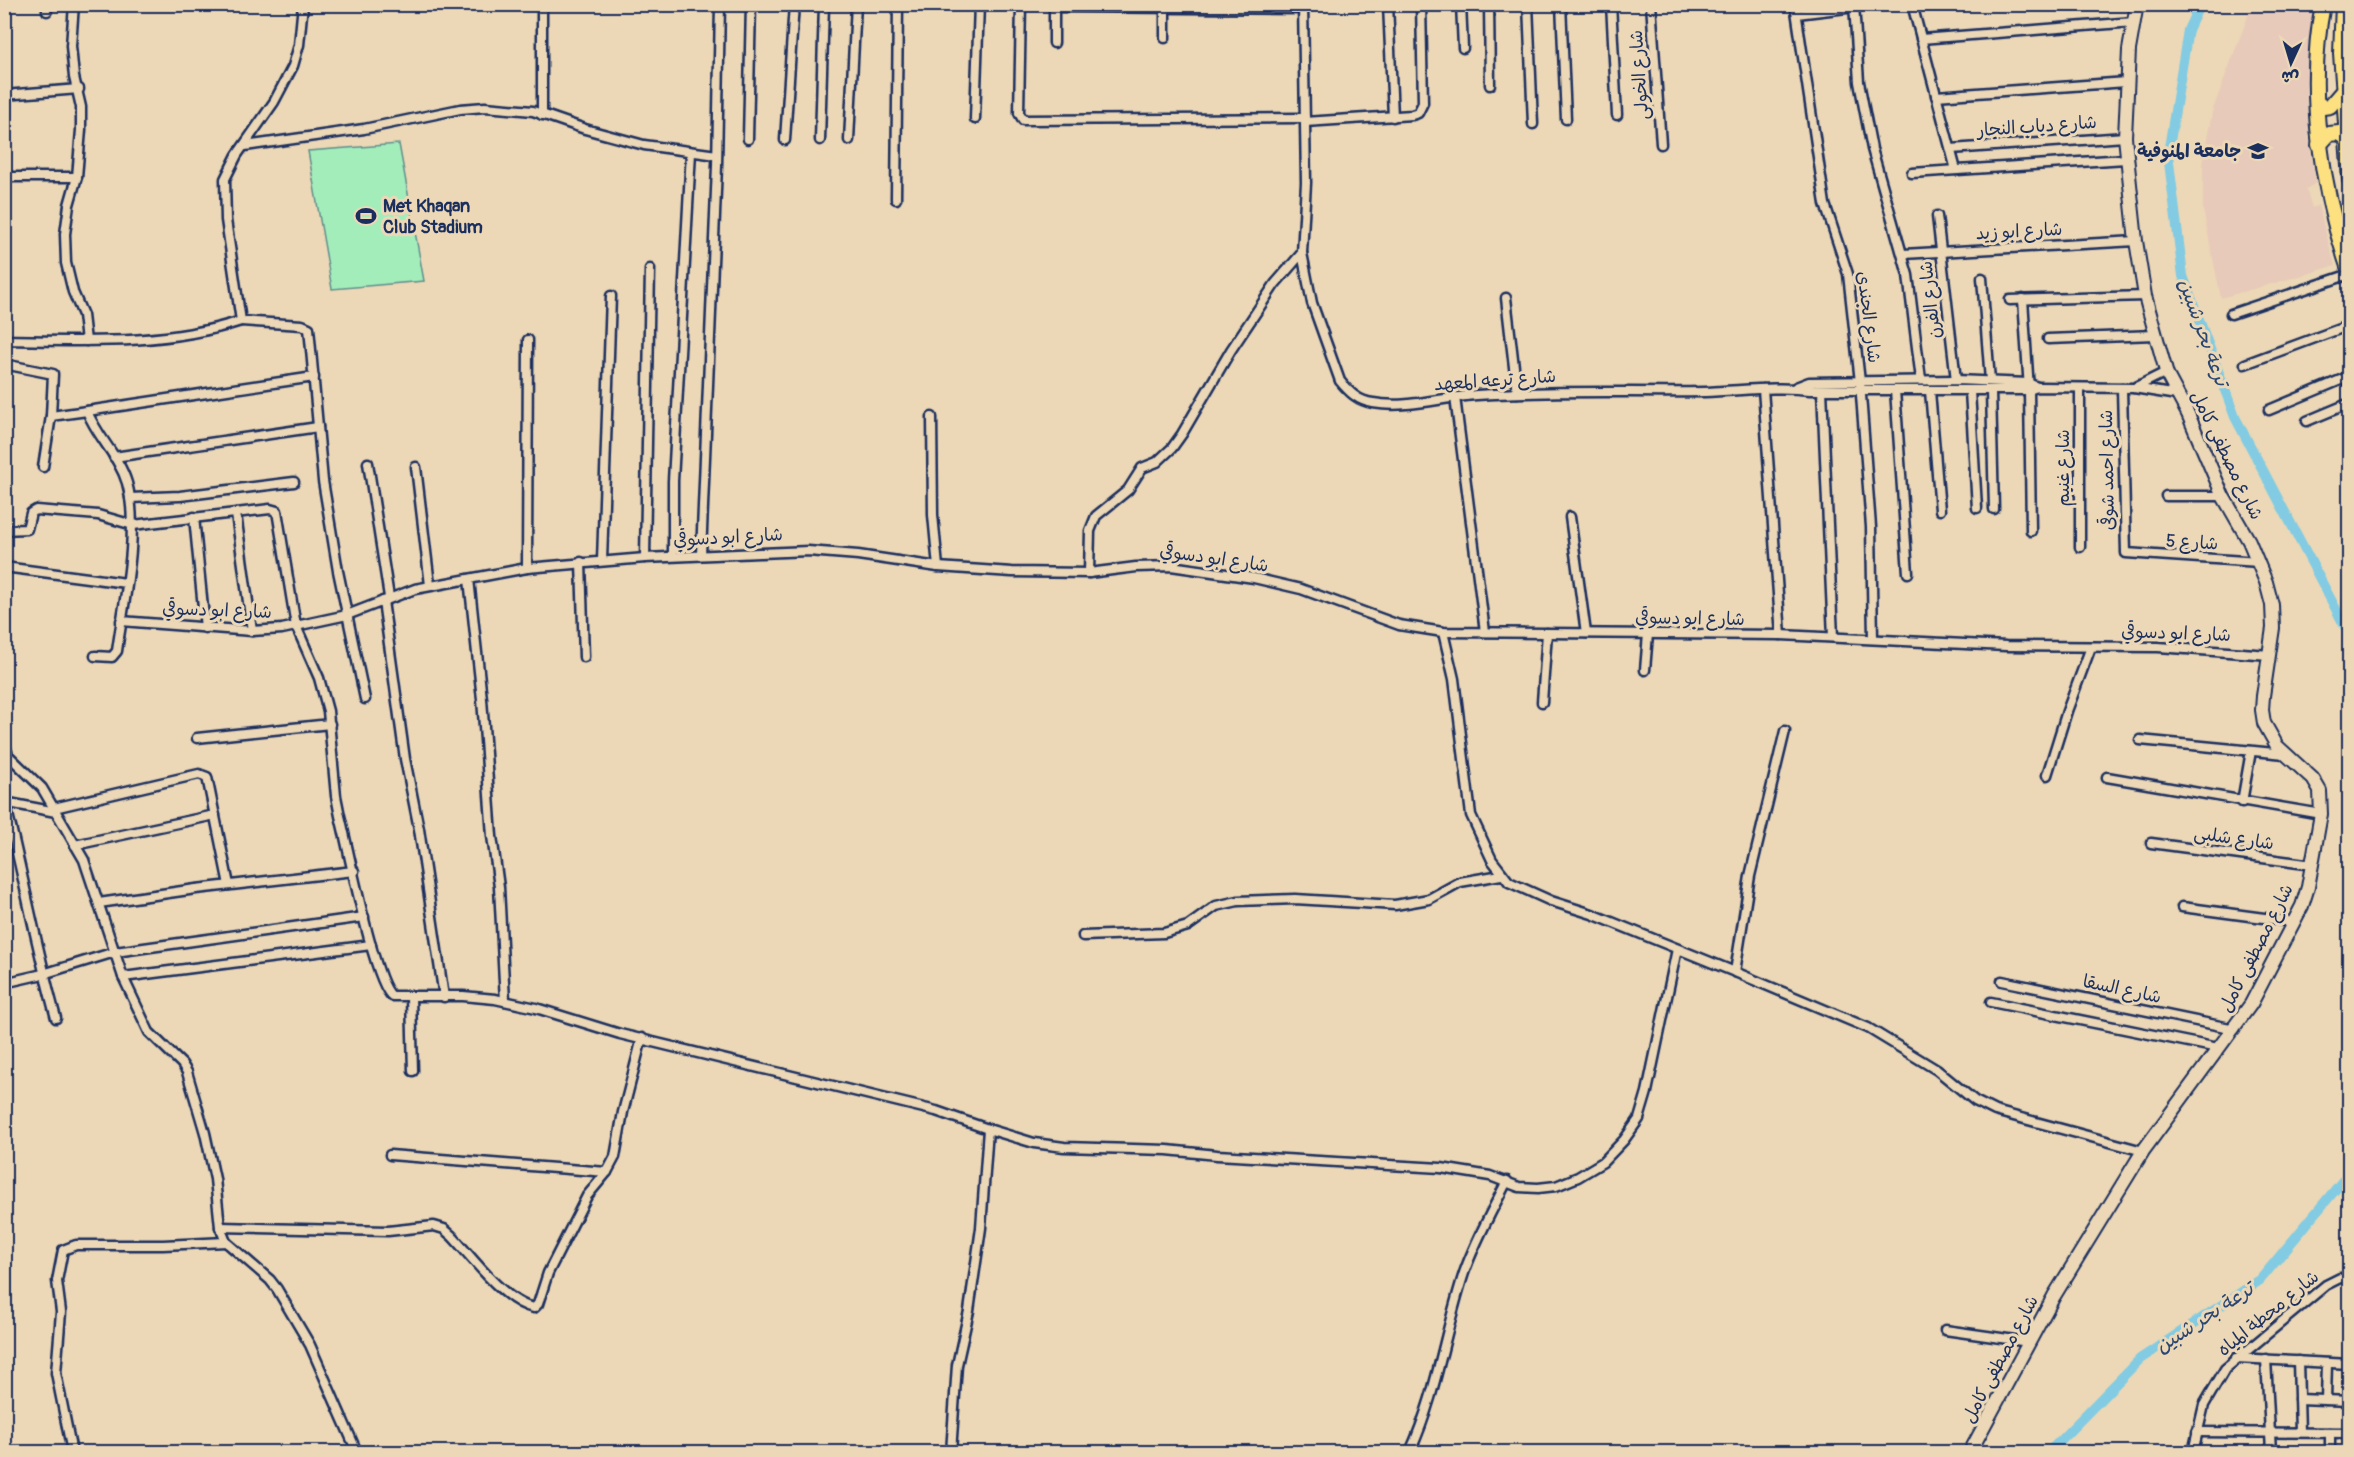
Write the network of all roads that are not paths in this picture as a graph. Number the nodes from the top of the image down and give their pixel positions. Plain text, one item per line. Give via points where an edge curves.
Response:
1 (74, 4) edge
2 (303, 4) edge
3 (542, 4) edge
4 (720, 4) edge
5 (751, 4) edge
6 (794, 4) edge
7 (824, 4) edge
8 (856, 4) edge
9 (898, 4) edge
10 (979, 4) edge
11 (1021, 4) edge
12 (1388, 4) edge
13 (1421, 4) edge
14 (1461, 4) edge
15 (1489, 4) edge
16 (1527, 4) edge
17 (1561, 4) edge
18 (1611, 4) edge
19 (1651, 4) edge
20 (1795, 4) edge
21 (1912, 4) edge
22 (2137, 4) edge
23 (2323, 4) edge
24 (2343, 4) edge
25 (1054, 6) edge
26 (1090, 6) edge
27 (1127, 6) edge
28 (1165, 6) edge
29 (1855, 6) edge
30 (1303, 7) edge
31 (1797, 14) junction
32 (2134, 22) junction
33 (1165, 38) dead end
34 (1921, 39) junction
35 (1054, 43) dead end
36 (1463, 48) dead end
37 (2126, 82) junction
38 (1490, 85) dead end
39 (79, 89) junction
40 (2343, 91) junction
41 (4, 95) edge
42 (1936, 96) junction
43 (2317, 103) junction
44 (542, 115) junction
45 (1617, 115) dead end
46 (1393, 117) junction
47 (1566, 118) dead end
48 (975, 119) dead end
49 (1305, 120) junction
50 (1533, 124) dead end
51 (2125, 137) junction
52 (2347, 138) junction
53 (748, 139) dead end
54 (785, 140) dead end
55 (820, 140) dead end
56 (849, 140) dead end
57 (1661, 144) dead end
58 (2319, 145) junction
59 (245, 146) junction
60 (1951, 148) junction
61 (692, 152) junction
62 (717, 155) junction
63 (2126, 159) junction
64 (1956, 171) junction
65 (1912, 173) dead end
66 (4, 177) edge
67 (77, 177) junction
68 (2349, 180) edge
69 (896, 200) dead end
70 (1937, 216) dead end
71 (2136, 242) junction
72 (1941, 252) junction
73 (1302, 254) junction
74 (1903, 254) junction
75 (650, 269) dead end
76 (2349, 273) edge
77 (1982, 278) dead end
78 (611, 296) dead end
79 (2145, 296) junction
80 (1506, 298) dead end
81 (2023, 299) junction
82 (2010, 300) dead end
83 (2231, 314) dead end
84 (241, 321) junction
85 (2349, 325) edge
86 (2155, 335) junction
87 (2048, 339) dead end
88 (4, 340) edge
89 (528, 340) dead end
90 (86, 341) junction
91 (4, 364) edge
92 (2246, 364) dead end
93 (2166, 372) junction
94 (2349, 376) edge
95 (314, 377) junction
96 (1921, 380) junction
97 (1942, 380) junction
98 (1956, 380) junction
99 (1990, 381) junction
100 (1861, 386) junction
101 (2031, 387) junction
102 (1793, 388) junction
103 (2122, 388) junction
104 (2134, 388) junction
105 (1763, 389) junction
106 (2080, 389) junction
107 (1822, 390) junction
108 (1895, 390) junction
109 (1930, 390) junction
110 (1991, 390) junction
111 (1944, 391) junction
112 (1970, 391) junction
113 (1517, 393) junction
114 (2178, 395) junction
115 (1455, 397) junction
116 (2349, 404) edge
117 (2269, 410) dead end
118 (87, 411) junction
119 (51, 416) junction
120 (932, 417) dead end
121 (2307, 421) dead end
122 (318, 427) junction
123 (114, 457) junction
124 (368, 463) dead end
125 (43, 467) dead end
126 (416, 467) dead end
127 (294, 482) dead end
128 (2166, 496) dead end
129 (2223, 496) junction
130 (130, 498) junction
131 (1977, 507) dead end
132 (1994, 509) dead end
133 (1940, 510) dead end
134 (236, 514) junction
135 (194, 517) junction
136 (1570, 517) dead end
137 (133, 525) junction
138 (4, 530) edge
139 (2031, 531) dead end
140 (2080, 547) dead end
141 (2126, 551) joint
142 (701, 555) junction
143 (673, 556) junction
144 (645, 558) junction
145 (602, 561) junction
146 (581, 562) junction
147 (2259, 562) junction
148 (4, 567) edge
149 (938, 567) junction
150 (527, 568) junction
151 (1089, 573) junction
152 (1908, 573) dead end
153 (469, 579) junction
154 (126, 583) junction
155 (430, 585) junction
156 (386, 599) junction
157 (347, 615) junction
158 (121, 621) junction
159 (296, 627) junction
160 (205, 628) junction
161 (252, 631) junction
162 (1443, 632) junction
163 (1485, 632) junction
164 (1546, 633) junction
165 (1586, 633) junction
166 (1648, 634) junction
167 (1781, 635) junction
168 (1833, 637) junction
169 (1873, 639) junction
170 (2091, 647) junction
171 (2270, 655) junction
172 (95, 656) dead end
173 (584, 657) dead end
174 (1645, 670) dead end
175 (365, 699) dead end
176 (1542, 702) dead end
177 (330, 724) junction
178 (1785, 731) dead end
179 (197, 738) dead end
180 (2140, 740) dead end
181 (5, 748) edge
182 (2251, 751) junction
183 (2286, 754) junction
184 (2047, 775) dead end
185 (2107, 777) dead end
186 (2242, 801) junction
187 (5, 802) edge
188 (55, 810) junction
189 (2321, 814) junction
190 (215, 815) junction
191 (2151, 843) dead end
192 (75, 844) junction
193 (2313, 865) junction
194 (354, 871) junction
195 (1501, 875) junction
196 (229, 885) junction
197 (99, 903) junction
198 (2182, 907) dead end
199 (364, 917) junction
200 (2294, 922) junction
201 (1083, 936) dead end
202 (371, 945) junction
203 (1677, 949) junction
204 (115, 952) junction
205 (1735, 972) junction
206 (44, 974) junction
207 (123, 977) junction
208 (2002, 981) dead end
209 (4, 983) edge
210 (444, 997) junction
211 (411, 998) junction
212 (505, 1001) junction
213 (1991, 1002) dead end
214 (56, 1018) dead end
215 (2235, 1029) junction
216 (642, 1038) junction
217 (2218, 1048) junction
218 (413, 1071) dead end
219 (988, 1129) junction
220 (2143, 1151) junction
221 (390, 1155) dead end
222 (607, 1172) junction
223 (1507, 1181) junction
224 (220, 1227) junction
225 (226, 1242) junction
226 (2349, 1278) edge
227 (1945, 1330) dead end
228 (2029, 1342) junction
229 (2236, 1358) junction
230 (2266, 1359) junction
231 (2298, 1361) junction
232 (2327, 1363) junction
233 (2349, 1364) edge
234 (2299, 1399) junction
235 (2326, 1400) junction
236 (2349, 1401) edge
237 (2197, 1432) junction
238 (2270, 1432) junction
239 (2300, 1432) junction
240 (2330, 1432) junction
241 (2349, 1433) edge
242 (72, 1452) edge
243 (357, 1452) edge
244 (951, 1452) edge
245 (1410, 1452) edge
246 (1970, 1452) edge
247 (2193, 1452) edge
248 (2271, 1452) edge
249 (2330, 1452) edge

1 - 39 street via 71,46
2 - 59 street via 293,66
3 - 44 street
4 - 62 street
5 - 53 street
6 - 54 street
7 - 55 street
8 - 56 street
9 - 69 street
10 - 48 street
11 - 49 street via 1019,113 1025,121
12 - 46 street
13 - 46 street via 1423,103 1412,116
14 - 36 street
15 - 38 street
16 - 50 street
17 - 47 street
18 - 45 street
19 - 57 street, شارع الخولى
20 - 31 street, شارع الجندى
21 - 34 street
22 - 32 main road, شارع مصطفى كامل
23 - 43 main road
24 - 40 main road
25 - 26 street
25 - 35 street
26 - 27 street
27 - 28 street
28 - 30 street
28 - 33 street
29 - 31 street
29 - 74 street via 1861,93 1872,149
30 - 49 street, شارع ترعه المعهد
31 - 100 street, شارع الجندى via 1825,204 1847,266
32 - 34 street
32 - 37 main road, شارع مصطفى كامل
34 - 42 street
37 - 42 street
37 - 51 main road, شارع مصطفى كامل
39 - 41 street
39 - 67 street
40 - 43 main road via 2330,106
40 - 52 main road
42 - 60 street
43 - 58 main road
44 - 59 street via 516,108 466,108 364,129
44 - 61 street via 644,145
46 - 49 street
49 - 73 street, شارع ترعه المعهد
51 - 60 street, شارع دياب النجار
51 - 63 main road, شارع مصطفى كامل
52 - 58 main road via 2339,133 2329,134
52 - 68 main road
58 - 76 main road via 2331,210
59 - 84 street via 225,179 226,219
60 - 64 street
61 - 62 street
61 - 143 street via 675,429
62 - 142 street
63 - 64 street
63 - 71 main road, شارع مصطفى كامل
64 - 65 street
66 - 67 street
67 - 90 street via 67,224 66,263 83,315
70 - 72 street, شارع الفرن
71 - 72 street, شارع ابو زيد
71 - 79 main road, شارع مصطفى كامل
72 - 74 street, شارع ابو زيد
72 - 98 street, شارع الفرن
73 - 115 street, شارع ترعه المعهد via 1312,303 1340,381 1348,391 1359,399 1384,404
73 - 151 street via 1275,284 1172,448 1157,462 1142,468 1128,490 1096,516 1090,531
74 - 96 street
75 - 144 street
76 - 83 street
77 - 99 street
78 - 145 street
79 - 81 street
79 - 86 main road, شارع مصطفى كامل
80 - 113 street
81 - 82 street
81 - 101 street
84 - 90 street via 212,331 164,338
84 - 95 street via 306,325
85 - 92 street
86 - 87 street
86 - 93 main road, شارع مصطفى كامل
88 - 90 street
89 - 150 street
91 - 119 street via 53,374
93 - 104 street, شارع ترعه المعهد
93 - 114 main road, شارع مصطفى كامل
94 - 117 street
95 - 118 street
95 - 122 street
96 - 97 street, شارع ترعه المعهد
96 - 100 street, شارع ترعه المعهد
97 - 98 street, شارع ترعه المعهد
97 - 111 street
98 - 99 street, شارع ترعه المعهد
99 - 101 street, شارع ترعه المعهد
100 - 102 street, شارع ترعه المعهد via 1809,382
100 - 107 street, شارع ترعه المعهد
100 - 108 street, شارع ترعه المعهد
100 - 169 street, شارع الجندى via 1871,527
101 - 106 street, شارع ترعه المعهد
101 - 110 street, شارع ترعه المعهد
101 - 139 street
102 - 105 street, شارع ترعه المعهد
102 - 107 street, شارع ترعه المعهد
103 - 104 street, شارع ترعه المعهد
103 - 106 street, شارع ترعه المعهد
103 - 141 street, شارع احمد شوقى
104 - 114 street, شارع ترعه المعهد
105 - 113 street, شارع ترعه المعهد
105 - 167 street
106 - 140 street, شارع غنيم
107 - 168 street
108 - 109 street, شارع ترعه المعهد
108 - 152 street
109 - 111 street, شارع ترعه المعهد
109 - 133 street
110 - 112 street, شارع ترعه المعهد
110 - 132 street
111 - 112 street, شارع ترعه المعهد
112 - 131 street
113 - 115 street, شارع ترعه المعهد
114 - 129 main road, شارع مصطفى كامل
115 - 163 street
116 - 121 street
118 - 119 street
118 - 123 street
119 - 125 street
120 - 149 street
122 - 123 street
122 - 157 street via 323,481
123 - 130 street
124 - 156 street
126 - 155 street
127 - 130 street via 192,495
128 - 129 street
129 - 147 main road, شارع مصطفى كامل
130 - 137 street
134 - 135 street
134 - 159 street via 277,511
134 - 161 street
135 - 137 street
135 - 160 street
136 - 165 street
137 - 138 street via 98,515 36,510 31,513 27,529
137 - 154 street
141 - 147 street, شارع 5 via 2130,555
142 - 143 street, شارع ابو دسوقي
142 - 149 street, شارع ابو دسوقي via 808,551
143 - 144 street, شارع ابو دسوقي
144 - 145 street, شارع ابو دسوقي
145 - 146 street, شارع ابو دسوقي
146 - 150 street, شارع ابو دسوقي
146 - 173 street
147 - 171 main road, شارع مصطفى كامل via 2272,605
148 - 154 street
149 - 151 street, شارع ابو دسوقي
150 - 153 street, شارع ابو دسوقي
151 - 162 street, شارع ابو دسوقي via 1171,566 1254,578 1301,589 1408,627
153 - 155 street, شارع ابو دسوقي
153 - 212 street via 499,887
154 - 158 street
155 - 156 street, شارع ابو دسوقي
156 - 157 street, شارع ابو دسوقي
156 - 210 street via 405,759
157 - 159 street, شارع ابو دسوقي
157 - 175 street
158 - 160 street, شارع ابو دسوقي
158 - 172 street via 115,655
159 - 161 street, شارع ابو دسوقي
159 - 177 street via 319,678
160 - 161 street, شارع ابو دسوقي
162 - 163 street, شارع ابو دسوقي
162 - 195 street via 1454,680 1471,815
163 - 164 street, شارع ابو دسوقي
164 - 165 street, شارع ابو دسوقي
164 - 176 street
165 - 166 street, شارع ابو دسوقي
166 - 167 street, شارع ابو دسوقي
166 - 174 street
167 - 168 street, شارع ابو دسوقي
168 - 169 street, شارع ابو دسوقي
169 - 170 street, شارع ابو دسوقي
170 - 171 street, شارع ابو دسوقي via 2167,647
170 - 184 street
171 - 183 main road, شارع مصطفى كامل via 2262,710 2264,723 2273,741
177 - 179 street
177 - 194 street via 336,796
178 - 205 street via 1750,876
180 - 182 street
181 - 188 street via 42,788
182 - 183 street
182 - 186 street
183 - 189 main road, شارع مصطفى كامل via 2313,779 2320,791
185 - 186 street
186 - 189 street
187 - 188 street
187 - 206 street
188 - 190 street via 202,774 207,777
188 - 192 street
189 - 193 main road, شارع مصطفى كامل
190 - 192 street
190 - 196 street
191 - 193 street, شارع شلبى
192 - 197 street
193 - 200 main road, شارع مصطفى كامل
194 - 196 street
194 - 199 street
195 - 201 street via 1460,882 1415,903 1238,901 1216,906 1175,931
195 - 203 street via 1519,888
196 - 197 street
197 - 204 street
198 - 200 street
199 - 202 street
199 - 204 street
200 - 215 main road, شارع مصطفى كامل
202 - 207 street
202 - 211 street via 388,993
203 - 205 street
203 - 223 street via 1647,1092 1639,1119 1624,1140 1603,1162 1556,1186 1519,1187
204 - 206 street
204 - 207 street
205 - 220 street via 1868,1028 1937,1070 1988,1108
206 - 209 street
206 - 214 street
207 - 224 street via 150,1032 187,1072 215,1179
208 - 215 street, شارع السقا
210 - 211 street
210 - 212 street
211 - 218 street
212 - 216 street
213 - 217 street
215 - 217 main road, شارع مصطفى كامل
216 - 219 street via 936,1111
216 - 222 street via 615,1157
217 - 220 main road, شارع مصطفى كامل
219 - 223 street via 1034,1143 1064,1147 1441,1168
219 - 244 street via 981,1228 957,1365
220 - 228 main road, شارع مصطفى كامل
221 - 222 street
222 - 224 street via 587,1196 534,1308 502,1289 444,1229
223 - 245 street via 1464,1275 1425,1419
224 - 225 street
225 - 242 street via 76,1245 63,1250 57,1281 61,1305 56,1373
225 - 243 street via 278,1289 310,1345
226 - 229 street, شارع محطة المياه via 2326,1285
227 - 228 street
228 - 246 main road, شارع مصطفى كامل
229 - 230 street
229 - 237 street, شارع محطة المياه via 2209,1392
230 - 231 street
230 - 238 street
231 - 232 street
231 - 234 street
232 - 233 street
232 - 235 street
234 - 235 street
234 - 239 street
235 - 236 street
237 - 238 street
237 - 247 street, شارع محطة المياه
238 - 239 street
238 - 248 street
239 - 240 street
240 - 241 street
240 - 249 street

